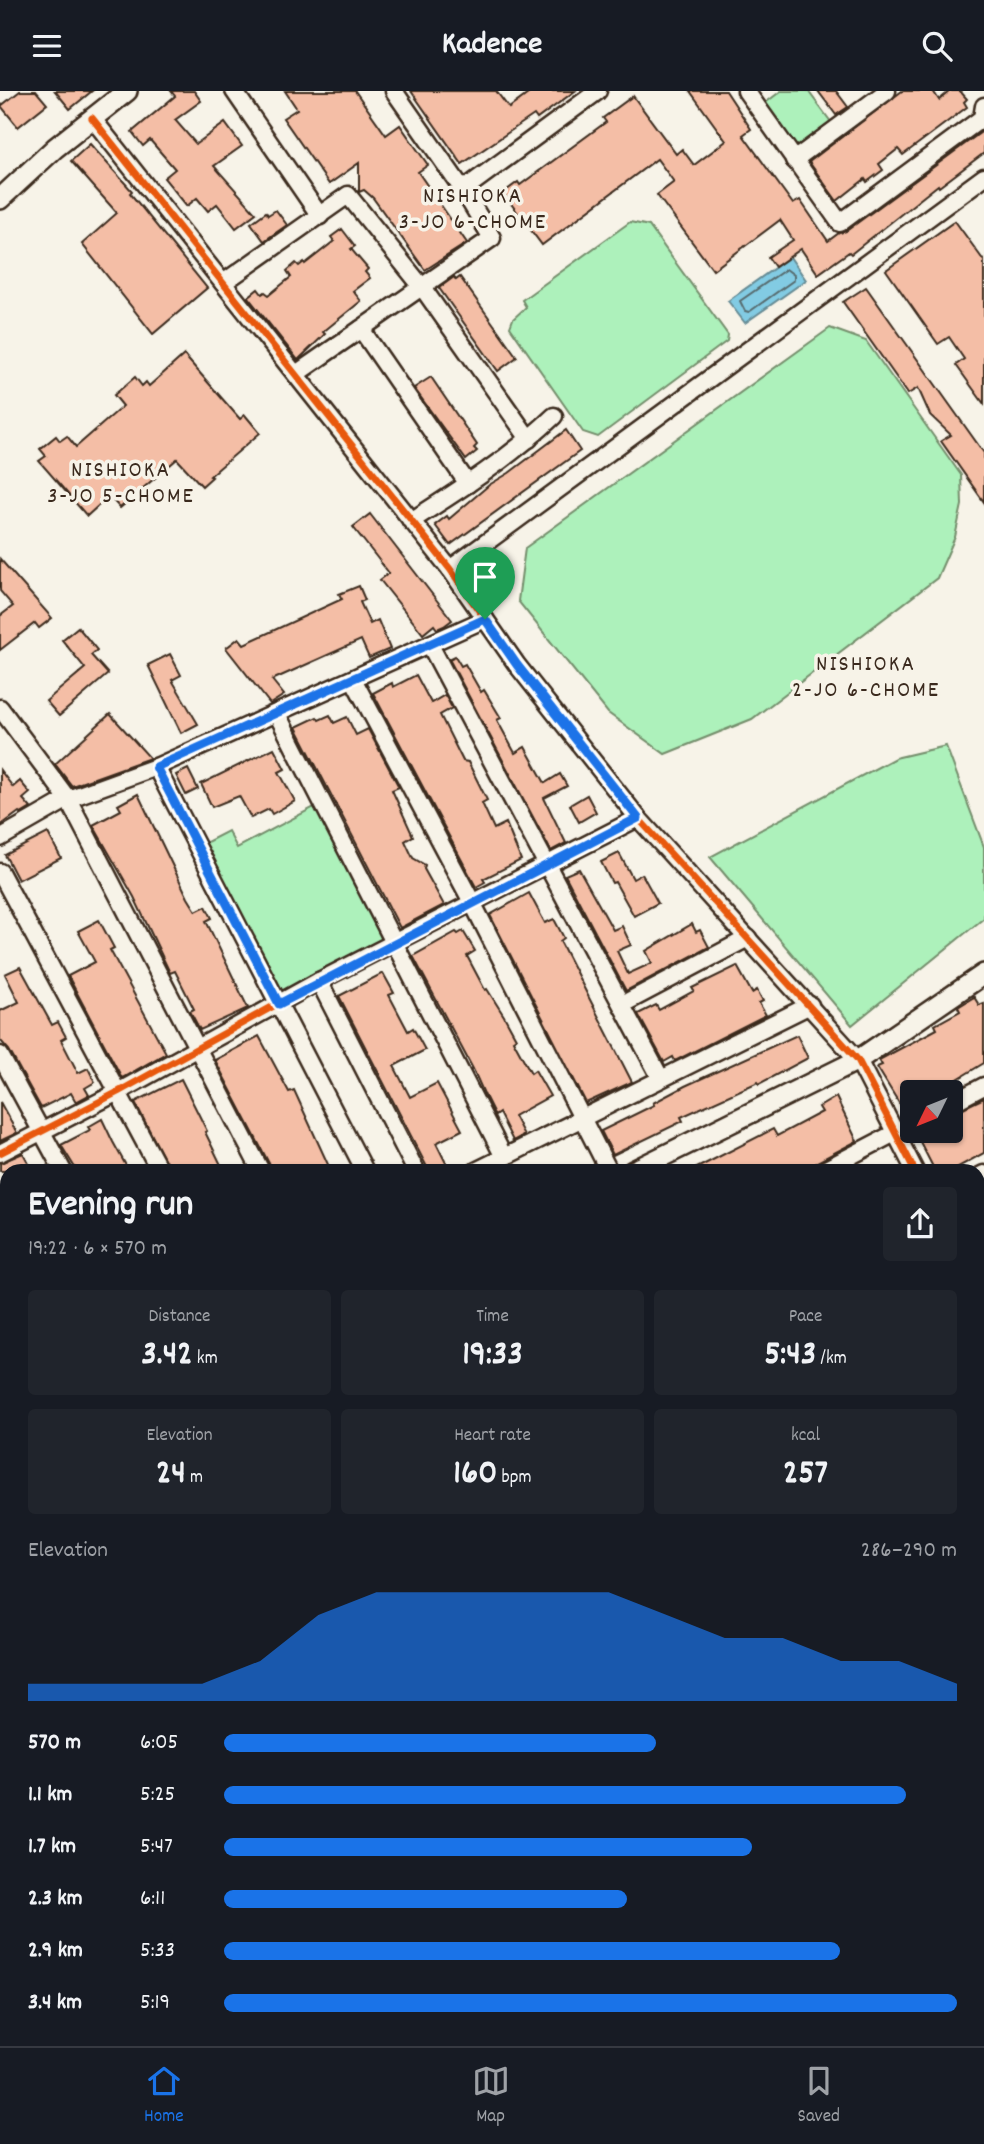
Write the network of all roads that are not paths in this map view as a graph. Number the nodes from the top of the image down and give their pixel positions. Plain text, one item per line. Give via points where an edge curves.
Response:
1 (234, 91) edge
2 (394, 91) edge
3 (598, 91) edge
4 (887, 91) edge
5 (123, 92) edge
6 (752, 93) edge
7 (984, 106) edge
8 (92, 118) junction
9 (794, 160) junction
10 (984, 177) edge
11 (463, 190) junction
12 (0, 198) edge
13 (320, 216) junction
14 (223, 283) junction
15 (422, 287) junction
16 (361, 329) junction
17 (296, 374) junction
18 (554, 416) dead end
19 (529, 439) junction
20 (468, 484) junction
21 (411, 521) junction
22 (450, 569) junction
23 (485, 619) junction
24 (430, 645) junction
25 (353, 679) junction
26 (0, 708) edge
27 (276, 714) junction
28 (156, 767) junction
29 (68, 799) junction
30 (638, 818) junction
31 (0, 838) edge
32 (548, 865) junction
33 (0, 872) edge
34 (473, 904) junction
35 (748, 937) junction
36 (395, 943) junction
37 (984, 974) edge
38 (319, 981) junction
39 (279, 1004) junction
40 (624, 1004) junction
41 (810, 1005) junction
42 (197, 1048) junction
43 (0, 1055) edge
44 (858, 1060) junction
45 (660, 1077) junction
46 (984, 1086) edge
47 (118, 1092) junction
48 (963, 1097) edge
49 (582, 1118) junction
50 (900, 1130) edge
51 (42, 1132) junction
52 (896, 1132) junction
53 (0, 1153) edge
54 (504, 1157) junction
55 (59, 1164) edge
56 (156, 1164) edge
57 (257, 1164) edge
58 (361, 1164) edge
59 (412, 1164) edge
60 (490, 1164) edge
61 (605, 1164) edge
62 (647, 1164) edge
63 (835, 1164) edge
64 (912, 1164) edge

1 - 13 street
2 - 11 street
3 - 11 street
4 - 9 street
5 - 8 street
6 - 9 street
7 - 9 street via 982,118 840,223
8 - 12 street
8 - 14 street
10 - 22 street
11 - 15 street via 492,238
13 - 14 street
13 - 15 street via 348,195
14 - 17 street
15 - 16 street
15 - 19 street
16 - 17 street
16 - 20 street
17 - 21 street
18 - 19 street
19 - 20 street
20 - 21 street
21 - 22 street
22 - 23 street
23 - 24 street
23 - 30 street
24 - 25 street
24 - 32 street
25 - 27 street
25 - 34 street
26 - 29 street
27 - 28 street
27 - 36 street
28 - 29 street
28 - 39 street
29 - 31 street
29 - 42 street
30 - 32 street
30 - 35 street
32 - 34 street
32 - 40 street
33 - 47 street
34 - 36 street
34 - 49 street
35 - 40 street
35 - 41 street
36 - 38 street
36 - 54 street
37 - 44 street
38 - 39 street
38 - 59 street
39 - 42 street
39 - 58 street
40 - 45 street
41 - 44 street
41 - 45 street
42 - 47 street
42 - 57 street
43 - 51 street
44 - 52 street
44 - 62 street
45 - 49 street
46 - 48 street
47 - 51 street
47 - 56 street
49 - 54 street
49 - 61 street
50 - 52 street
51 - 53 street
51 - 55 street
52 - 63 street
52 - 64 street
54 - 60 street

